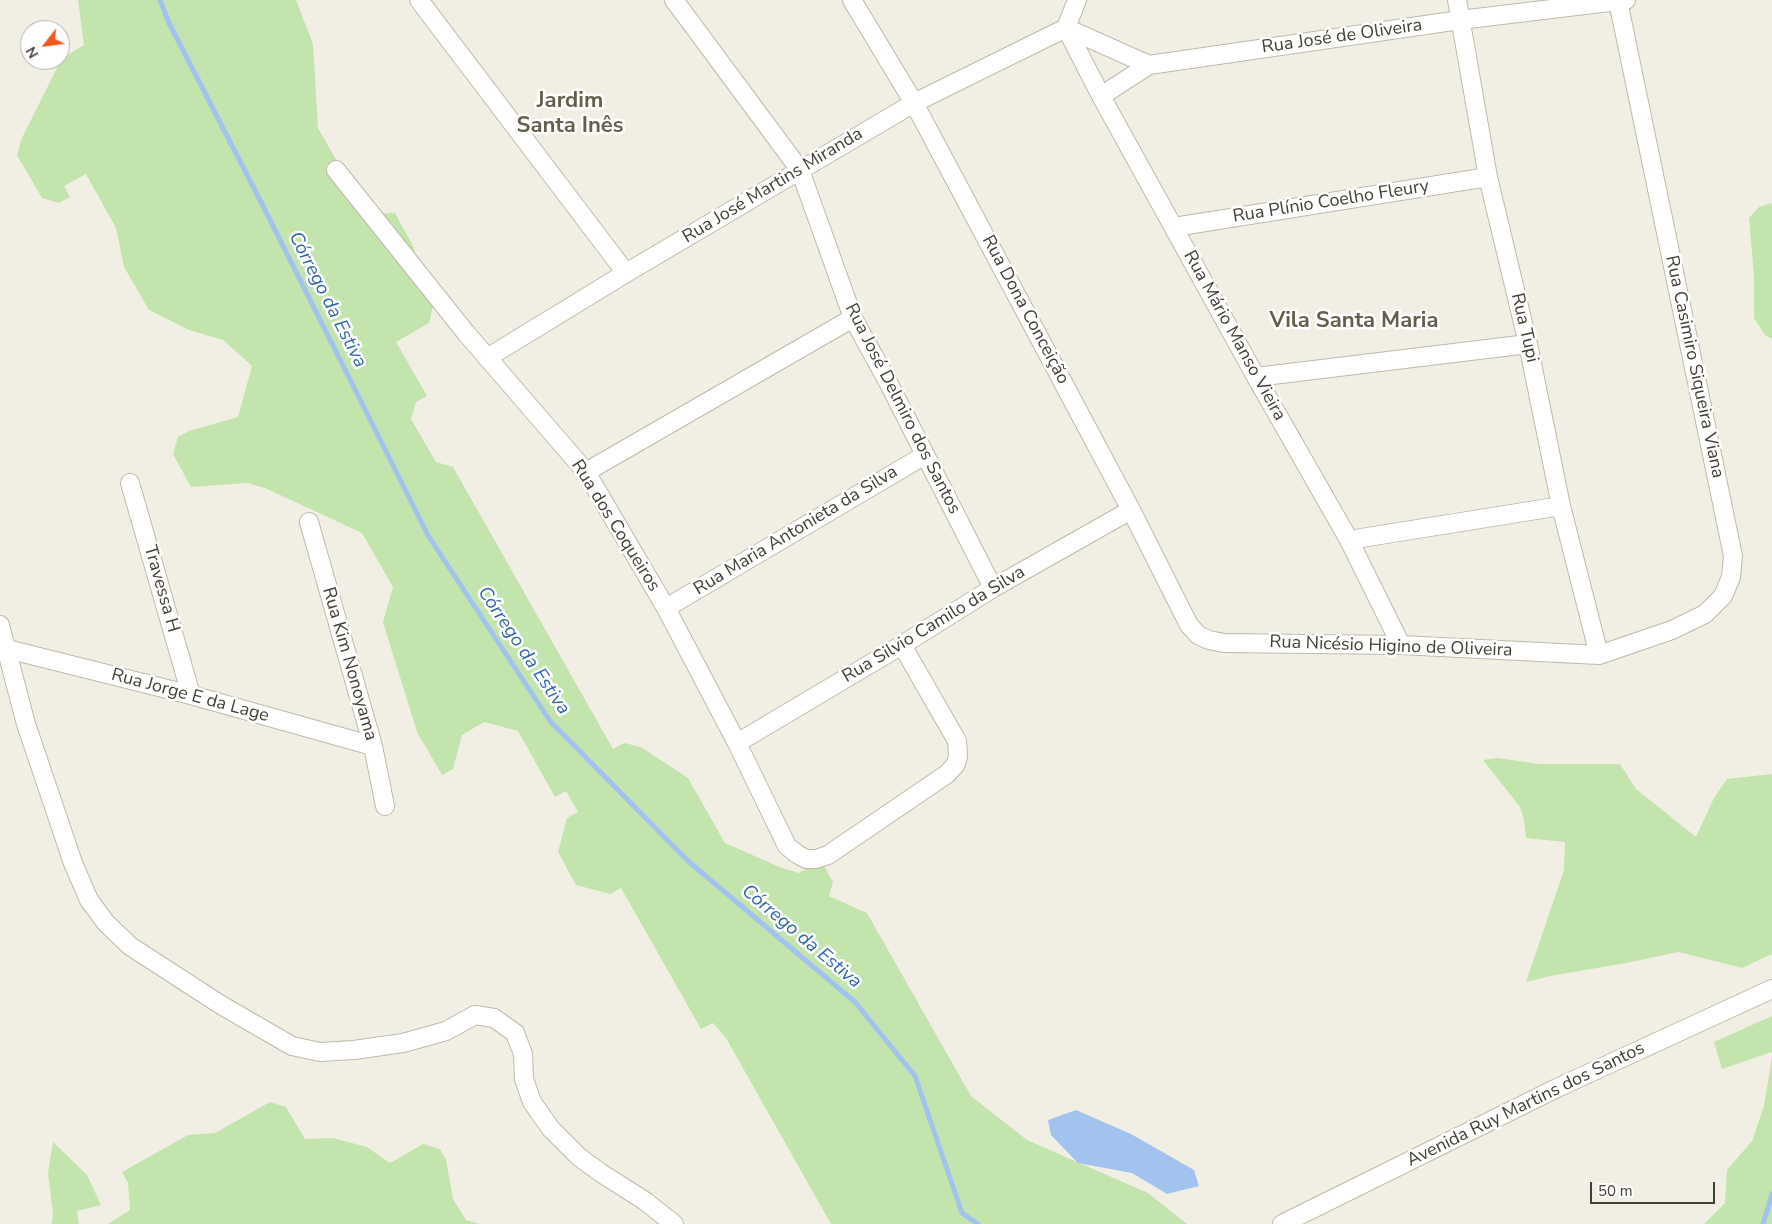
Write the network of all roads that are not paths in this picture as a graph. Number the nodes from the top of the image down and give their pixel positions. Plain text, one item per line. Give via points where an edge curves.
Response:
1 (419, 0) edge
2 (674, 0) edge
3 (852, 0) edge
4 (1077, 0) edge
5 (1457, 0) edge
6 (1622, 1) edge
7 (1460, 20) junction
8 (1066, 28) junction
9 (1149, 65) junction
10 (1101, 96) junction
11 (914, 103) junction
12 (336, 170) dead end
13 (800, 170) junction
14 (1488, 177) junction
15 (1174, 227) junction
16 (626, 273) junction
17 (853, 318) junction
18 (1528, 344) junction
19 (487, 358) junction
20 (1256, 377) junction
21 (925, 455) junction
22 (586, 472) junction
23 (130, 483) dead end
24 (1561, 506) junction
25 (1131, 510) junction
26 (309, 522) dead end
27 (1349, 540) junction
28 (993, 588) junction
29 (666, 608) junction
30 (0, 625) edge
31 (1188, 625) joint
32 (902, 645) junction
33 (1401, 645) junction
34 (7, 649) junction
35 (1599, 655) junction
36 (191, 695) junction
37 (737, 743) junction
38 (373, 746) junction
39 (385, 806) dead end
40 (1772, 989) edge
41 (674, 1224) edge
42 (1282, 1224) edge

1 - 16 street
2 - 13 street, Rua José Delmiro dos Santos
3 - 11 street, Rua Dona Conceição
4 - 8 street
5 - 7 street, Rua Tupi
6 - 7 street, Rua José de Oliveira
6 - 35 street, Rua Casimiro Siqueira Viana via 1733,556 1731,577 1723,596 1705,614 1672,630
7 - 9 street, Rua José de Oliveira
7 - 14 street, Rua Tupi
8 - 9 street
8 - 10 street, Rua Mário Manso Vieira
8 - 11 street, Rua José Martins Miranda
9 - 10 street
10 - 15 street, Rua Mário Manso Vieira
11 - 13 street, Rua José Martins Miranda
11 - 25 street, Rua Dona Conceição
12 - 19 street, Rua dos Coqueiros
13 - 16 street, Rua José Martins Miranda
13 - 17 street, Rua José Delmiro dos Santos
14 - 15 street, Rua Plínio Coelho Fleury
14 - 18 street, Rua Tupi
15 - 20 street, Rua Mário Manso Vieira
16 - 19 street, Rua José Martins Miranda
17 - 21 street, Rua José Delmiro dos Santos
17 - 22 street
18 - 20 street
18 - 24 street, Rua Tupi
19 - 22 street, Rua dos Coqueiros
20 - 27 street, Rua Mário Manso Vieira
21 - 28 street, Rua José Delmiro dos Santos
21 - 29 street, Rua Maria Antonieta da Silva
22 - 29 street, Rua dos Coqueiros
23 - 36 street, Travessa H
24 - 27 street
24 - 35 street, Rua Tupi
25 - 28 street, Rua Silvio Camilo da Silva
25 - 31 street, Rua Dona Conceição
26 - 38 street, Rua Kim Nonoyama
27 - 33 street, Rua Mário Manso Vieira
28 - 32 street, Rua Silvio Camilo da Silva
29 - 37 street, Rua dos Coqueiros
30 - 34 street
31 - 33 street, Rua Nicésio Higino de Oliveira via 1198,635 1224,642
32 - 37 street, Rua Silvio Camilo da Silva
32 - 37 street, Rua dos Coqueiros via 957,741 956,764 947,774 828,855 806,859 788,846
33 - 35 street, Rua Nicésio Higino de Oliveira
34 - 36 street, Rua Jorge E da Lage
34 - 41 street via 26,724 73,863 90,900 106,923 130,946 292,1046 320,1052 403,1043 446,1031 475,1015 494,1018 515,1033 523,1054 524,1079 532,1102 551,1129 600,1174 645,1200
36 - 38 street, Rua Jorge E da Lage
38 - 39 street, Rua Kim Nonoyama
40 - 42 street, Avenida Ruy Martins dos Santos via 1557,1088

